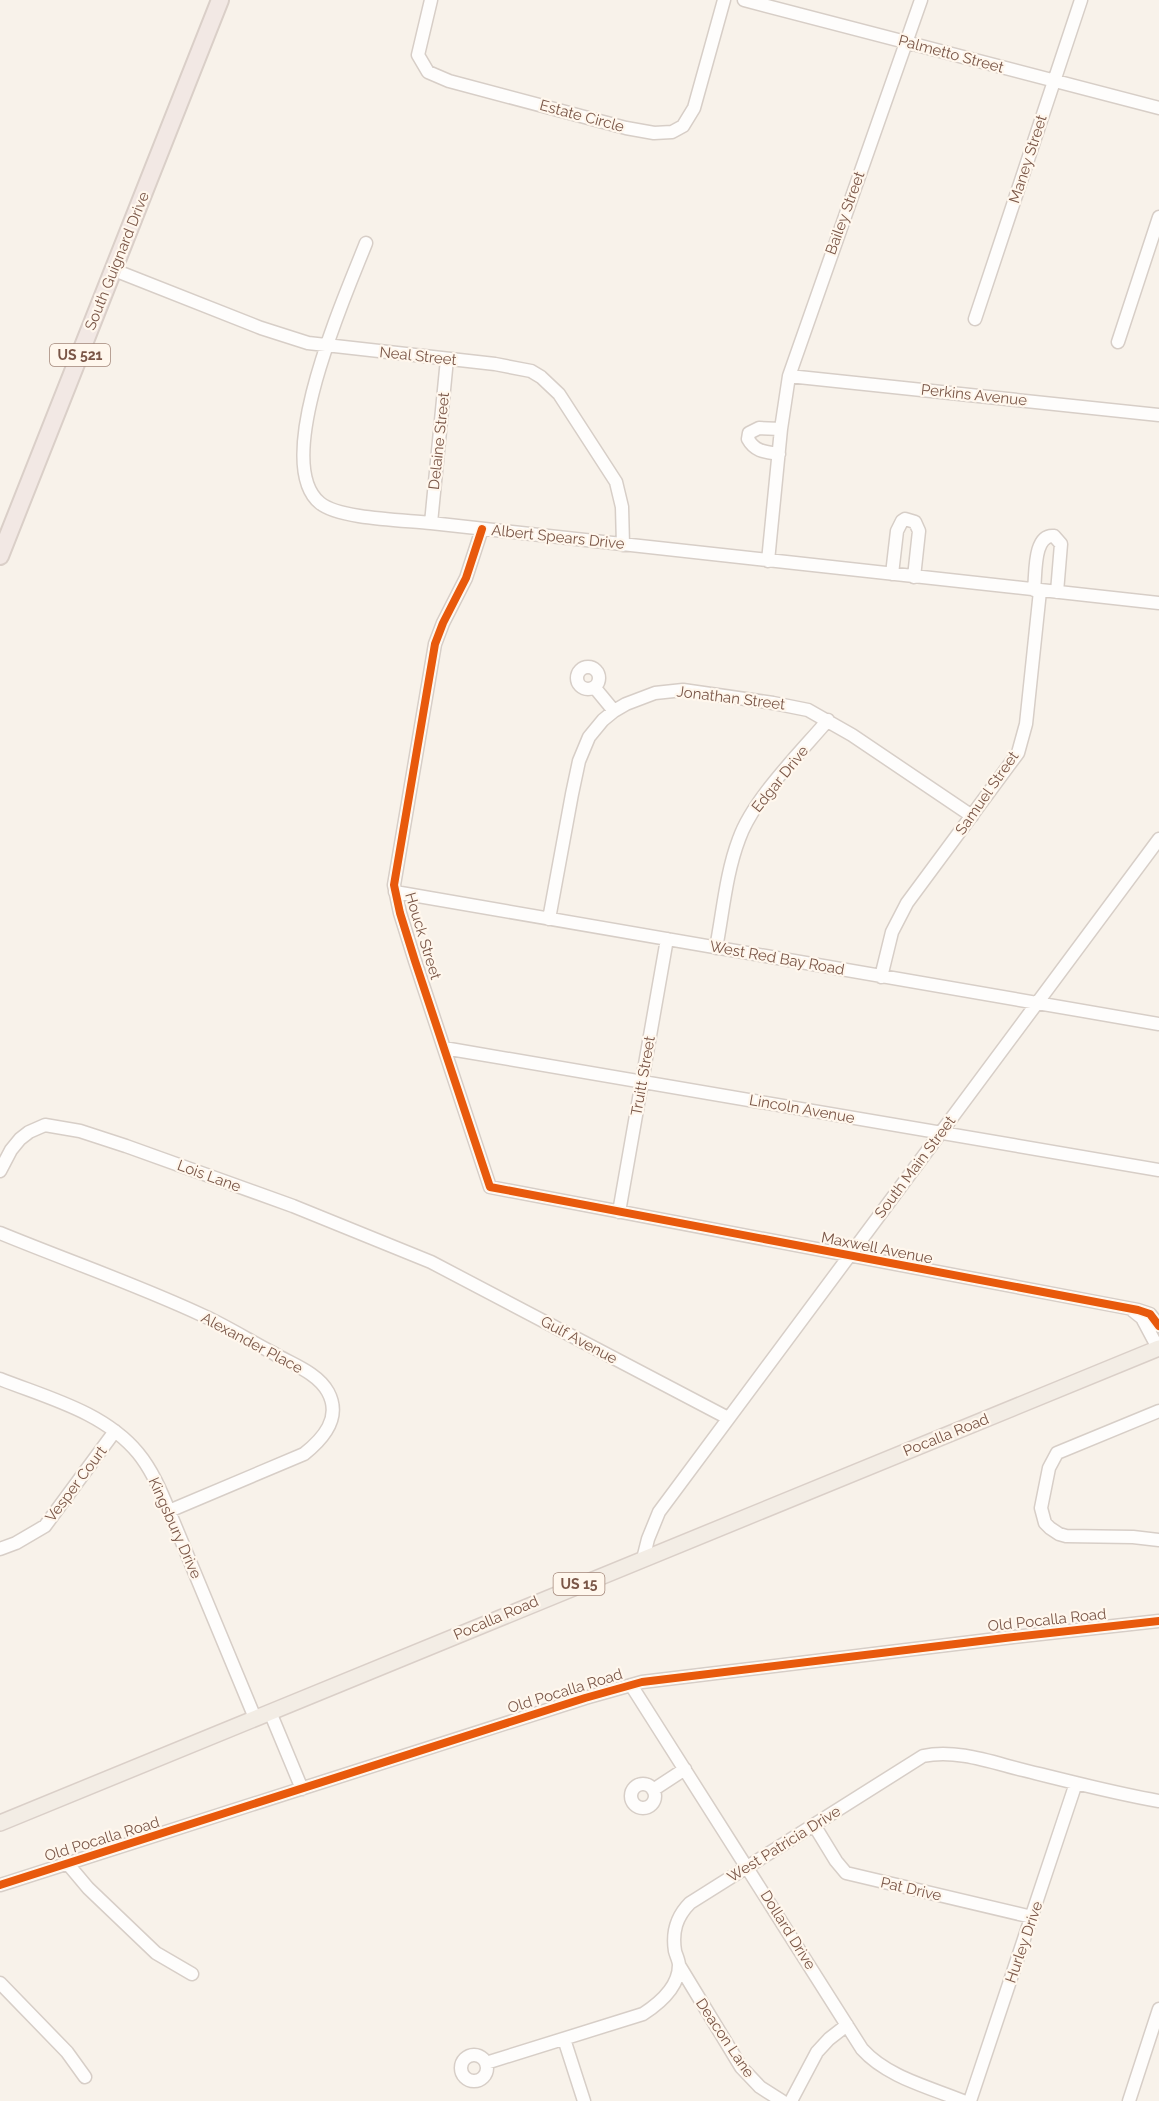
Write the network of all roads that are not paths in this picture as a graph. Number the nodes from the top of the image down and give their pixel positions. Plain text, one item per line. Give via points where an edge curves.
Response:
1 (220, 0) edge
2 (431, 0) edge
3 (724, 0) edge
4 (744, 0) edge
5 (921, 0) edge
6 (1081, 0) edge
7 (906, 43) junction
8 (1054, 81) junction
9 (1159, 108) edge
10 (1159, 217) edge
11 (366, 243) dead end
12 (114, 270) junction
13 (975, 319) dead end
14 (1118, 342) dead end
15 (327, 345) junction
16 (447, 359) junction
17 (789, 376) junction
18 (1159, 415) edge
19 (781, 429) junction
20 (779, 454) junction
21 (430, 523) junction
22 (482, 529) junction
23 (623, 545) junction
24 (0, 556) edge
25 (768, 561) junction
26 (892, 574) junction
27 (914, 577) junction
28 (1037, 590) junction
29 (1057, 592) junction
30 (1159, 603) edge
31 (595, 687) dead end
32 (614, 711) junction
33 (828, 720) junction
34 (972, 816) junction
35 (1159, 839) edge
36 (395, 892) junction
37 (549, 919) junction
38 (667, 939) junction
39 (716, 948) junction
40 (881, 977) junction
41 (1037, 1003) junction
42 (1159, 1024) edge
43 (444, 1048) junction
44 (642, 1081) junction
45 (941, 1133) junction
46 (1159, 1170) edge
47 (0, 1171) edge
48 (619, 1212) junction
49 (0, 1233) edge
50 (849, 1256) junction
51 (431, 1263) joint
52 (1131, 1310) junction
53 (1145, 1312) junction
54 (1159, 1314) edge
55 (1159, 1326) edge
56 (1159, 1348) edge
57 (0, 1379) edge
58 (1159, 1411) edge
59 (728, 1418) junction
60 (115, 1431) junction
61 (169, 1510) junction
62 (1159, 1540) edge
63 (0, 1549) edge
64 (644, 1559) junction
65 (1159, 1621) edge
66 (631, 1685) junction
67 (270, 1712) junction
68 (255, 1718) junction
69 (685, 1769) junction
70 (1076, 1783) junction
71 (302, 1789) junction
72 (653, 1790) dead end
73 (1159, 1800) edge
74 (0, 1823) edge
75 (814, 1826) junction
76 (67, 1863) junction
77 (748, 1868) junction
78 (0, 1885) edge
79 (1032, 1917) junction
80 (679, 1965) junction
81 (192, 1974) dead end
82 (0, 1983) edge
83 (1159, 2009) edge
84 (847, 2025) junction
85 (564, 2039) junction
86 (486, 2063) dead end
87 (85, 2077) dead end
88 (584, 2101) edge
89 (782, 2101) edge
90 (790, 2101) edge
91 (963, 2101) edge
92 (970, 2101) edge
93 (1129, 2101) edge

1 - 12 highway, South Guignard Drive / US 521
2 - 3 street, Estate Circle via 418,55 428,72 626,128 665,133 683,126 694,108
4 - 7 street, Palmetto Street
5 - 7 street, Bailey Street
6 - 8 street, Maney Street
7 - 8 street, Palmetto Street
7 - 17 street, Bailey Street
8 - 9 street, Palmetto Street
8 - 13 street, Maney Street
10 - 14 street
11 - 15 street, Albert Spears Drive
12 - 15 street, Neal Street via 279,334
12 - 24 highway, South Guignard Drive / US 521
15 - 16 street, Neal Street
15 - 21 street, Albert Spears Drive via 304,437 306,476 314,496 328,508 346,514
16 - 21 street, Delaine Street
16 - 23 street, Neal Street via 517,367 536,374 555,388 616,482 621,497
17 - 18 street, Perkins Avenue
17 - 19 street, Bailey Street
19 - 20 street, Bailey Street
19 - 20 street via 754,429 748,440 758,450
20 - 25 street, Bailey Street
21 - 22 street, Albert Spears Drive
22 - 23 street, Albert Spears Drive
22 - 36 street, Houck Street via 466,578 435,644
23 - 25 street, Albert Spears Drive
25 - 26 street, Albert Spears Drive
26 - 27 street, Albert Spears Drive
26 - 27 street via 897,531 905,519 915,522 919,531
27 - 28 street, Albert Spears Drive
28 - 29 street, Albert Spears Drive
28 - 29 street via 1039,545 1048,535 1061,544
28 - 34 street, Samuel Street via 1023,740 1018,753
29 - 30 street, Albert Spears Drive
31 - 32 street
32 - 33 street, Jonathan Street via 645,696 683,690 799,708
32 - 37 street, Jonathan Street via 589,737 579,761
33 - 34 street, Jonathan Street
33 - 39 street, Edgar Drive via 763,797 743,829 734,854
34 - 40 street, Samuel Street via 895,923
35 - 41 street, South Main Street
36 - 37 street, West Red Bay Road
36 - 43 street, Houck Street
37 - 38 street, West Red Bay Road
38 - 39 street, West Red Bay Road
38 - 44 street, Truitt Street
39 - 40 street, West Red Bay Road
40 - 41 street, West Red Bay Road
41 - 42 street, West Red Bay Road
41 - 45 street, South Main Street
43 - 44 street, Lincoln Avenue
43 - 48 street, Houck Street via 490,1187
44 - 45 street, Lincoln Avenue
44 - 48 street, Truitt Street
45 - 46 street, Lincoln Avenue
45 - 50 street, South Main Street
47 - 51 street, Lois Lane via 11,1150 29,1132 45,1125 57,1126 126,1146 293,1206
48 - 50 street, Maxwell Avenue
49 - 61 street, Alexander Place via 204,1316 298,1366 327,1390 332,1419 325,1435 311,1449
50 - 52 street, Maxwell Avenue
50 - 59 street, South Main Street
51 - 59 street, Gulf Avenue
52 - 53 street, Maxwell Avenue
52 - 56 street via 1142,1318
53 - 54 street, Maxwell Avenue
53 - 55 street
56 - 64 main road, Pocalla Road / US 15
57 - 60 street, Kingsbury Drive via 89,1415
58 - 62 street via 1057,1453 1049,1468 1041,1508 1045,1523 1059,1534
59 - 64 street, South Main Street via 659,1512
60 - 61 street, Kingsbury Drive via 140,1455
60 - 63 street, Vesper Court via 45,1526
61 - 68 street, Kingsbury Drive
64 - 67 main road, Pocalla Road / US 15
65 - 66 street, Old Pocalla Road
66 - 69 street, Dollard Drive
66 - 71 street, Old Pocalla Road
67 - 68 main road, Pocalla Road / US 15
67 - 71 street
68 - 74 main road, Pocalla Road / US 15
69 - 72 street
69 - 77 street, Dollard Drive
70 - 73 street, West Patricia Drive
70 - 75 street, West Patricia Drive via 959,1755 933,1754 905,1766
70 - 79 street, Hurley Drive
71 - 76 street, Old Pocalla Road
75 - 77 street, West Patricia Drive
75 - 79 street, Pat Drive via 846,1873
76 - 78 street, Old Pocalla Road
76 - 81 street via 156,1953
77 - 80 street, West Patricia Drive via 682,1911 674,1929
77 - 84 street, Dollard Drive
79 - 92 street, Hurley Drive
80 - 85 street via 670,1989 657,2005 643,2014
80 - 89 street, Deacon Lane via 741,2067 760,2087
82 - 87 street via 72,2057
83 - 93 street
84 - 90 street via 817,2052
84 - 91 street, Dollard Drive via 862,2049 880,2065
85 - 86 street
85 - 88 street

